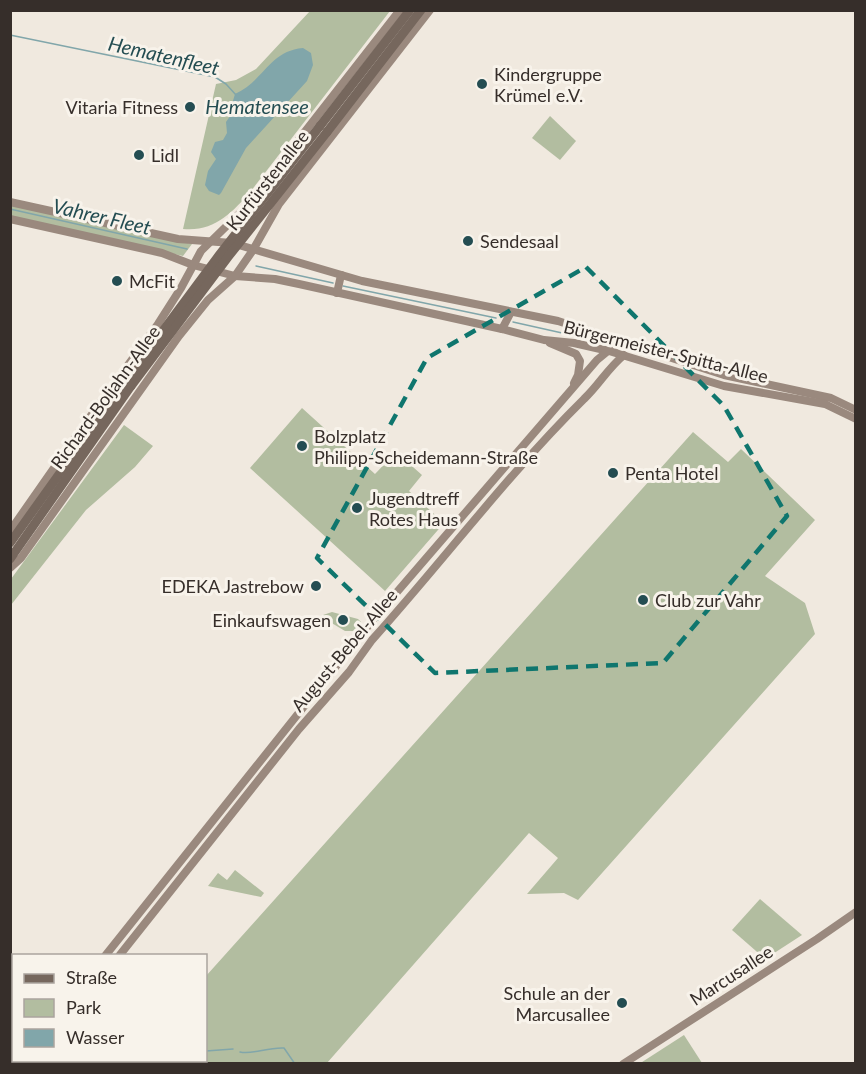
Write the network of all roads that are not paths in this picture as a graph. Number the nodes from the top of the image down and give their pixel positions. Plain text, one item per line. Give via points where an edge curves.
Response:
1 (400, 10) edge
2 (410, 10) edge
3 (421, 10) edge
4 (430, 10) edge
5 (323, 129) junction
6 (10, 202) edge
7 (10, 219) edge
8 (211, 241) junction
9 (253, 250) junction
10 (224, 256) joint
11 (193, 265) junction
12 (235, 276) junction
13 (339, 285) junction
14 (511, 312) junction
15 (502, 329) junction
16 (604, 334) junction
17 (544, 340) junction
18 (633, 344) junction
19 (609, 351) junction
20 (624, 355) junction
21 (604, 375) junction
22 (128, 384) junction
23 (571, 389) junction
24 (855, 410) edge
25 (855, 419) edge
26 (532, 434) junction
27 (542, 443) junction
28 (10, 531) edge
29 (10, 543) edge
30 (10, 559) edge
31 (10, 568) edge
32 (855, 912) edge
33 (107, 954) edge
34 (121, 954) edge
35 (623, 1064) edge

1 - 8 main road, Kurfürstenallee via 261,188
2 - 5 main road, Kurfürstenallee
3 - 5 main road, Kurfürstenallee
4 - 9 main road, Kurfürstenallee via 279,204
5 - 10 main road, Kurfürstenallee, bridge
6 - 8 main road, Bürgermeister-Spitta-Allee via 177,239
7 - 11 main road, Bürgermeister-Spitta-Allee via 162,253
8 - 9 main road, Bürgermeister-Spitta-Allee
8 - 11 main road, Kurfürstenallee
9 - 12 main road, Kurfürstenallee
9 - 13 main road, Bürgermeister-Spitta-Allee
10 - 22 main road, Richard-Boljahn-Allee, bridge
11 - 12 main road, Bürgermeister-Spitta-Allee
11 - 28 main road, Richard-Boljahn-Allee via 158,324
12 - 13 main road, Bürgermeister-Spitta-Allee
12 - 31 main road, Richard-Boljahn-Allee via 208,300 179,336 21,558
13 - 14 main road, Bürgermeister-Spitta-Allee
13 - 15 main road, Bürgermeister-Spitta-Allee
14 - 15 main road
14 - 16 main road, Bürgermeister-Spitta-Allee
15 - 17 main road, Bürgermeister-Spitta-Allee
16 - 18 main road, Bürgermeister-Spitta-Allee
16 - 19 main road, August-Bebel-Allee
17 - 19 main road, Bürgermeister-Spitta-Allee
17 - 23 main road, August-Bebel-Allee via 576,354 580,361
18 - 19 main road via 614,346
18 - 24 main road, Bürgermeister-Spitta-Allee via 724,375 831,398
19 - 20 main road, Bürgermeister-Spitta-Allee
19 - 21 main road, August-Bebel-Allee
19 - 23 main road, August-Bebel-Allee
20 - 21 main road, August-Bebel-Allee
20 - 25 main road, Bürgermeister-Spitta-Allee via 724,386 825,404
21 - 27 main road, August-Bebel-Allee
22 - 29 main road, Richard-Boljahn-Allee
22 - 30 main road, Richard-Boljahn-Allee
23 - 26 main road, August-Bebel-Allee
26 - 27 main road
26 - 33 main road, August-Bebel-Allee via 338,663
27 - 34 main road, August-Bebel-Allee via 367,646
32 - 35 main road, Marcusallee

